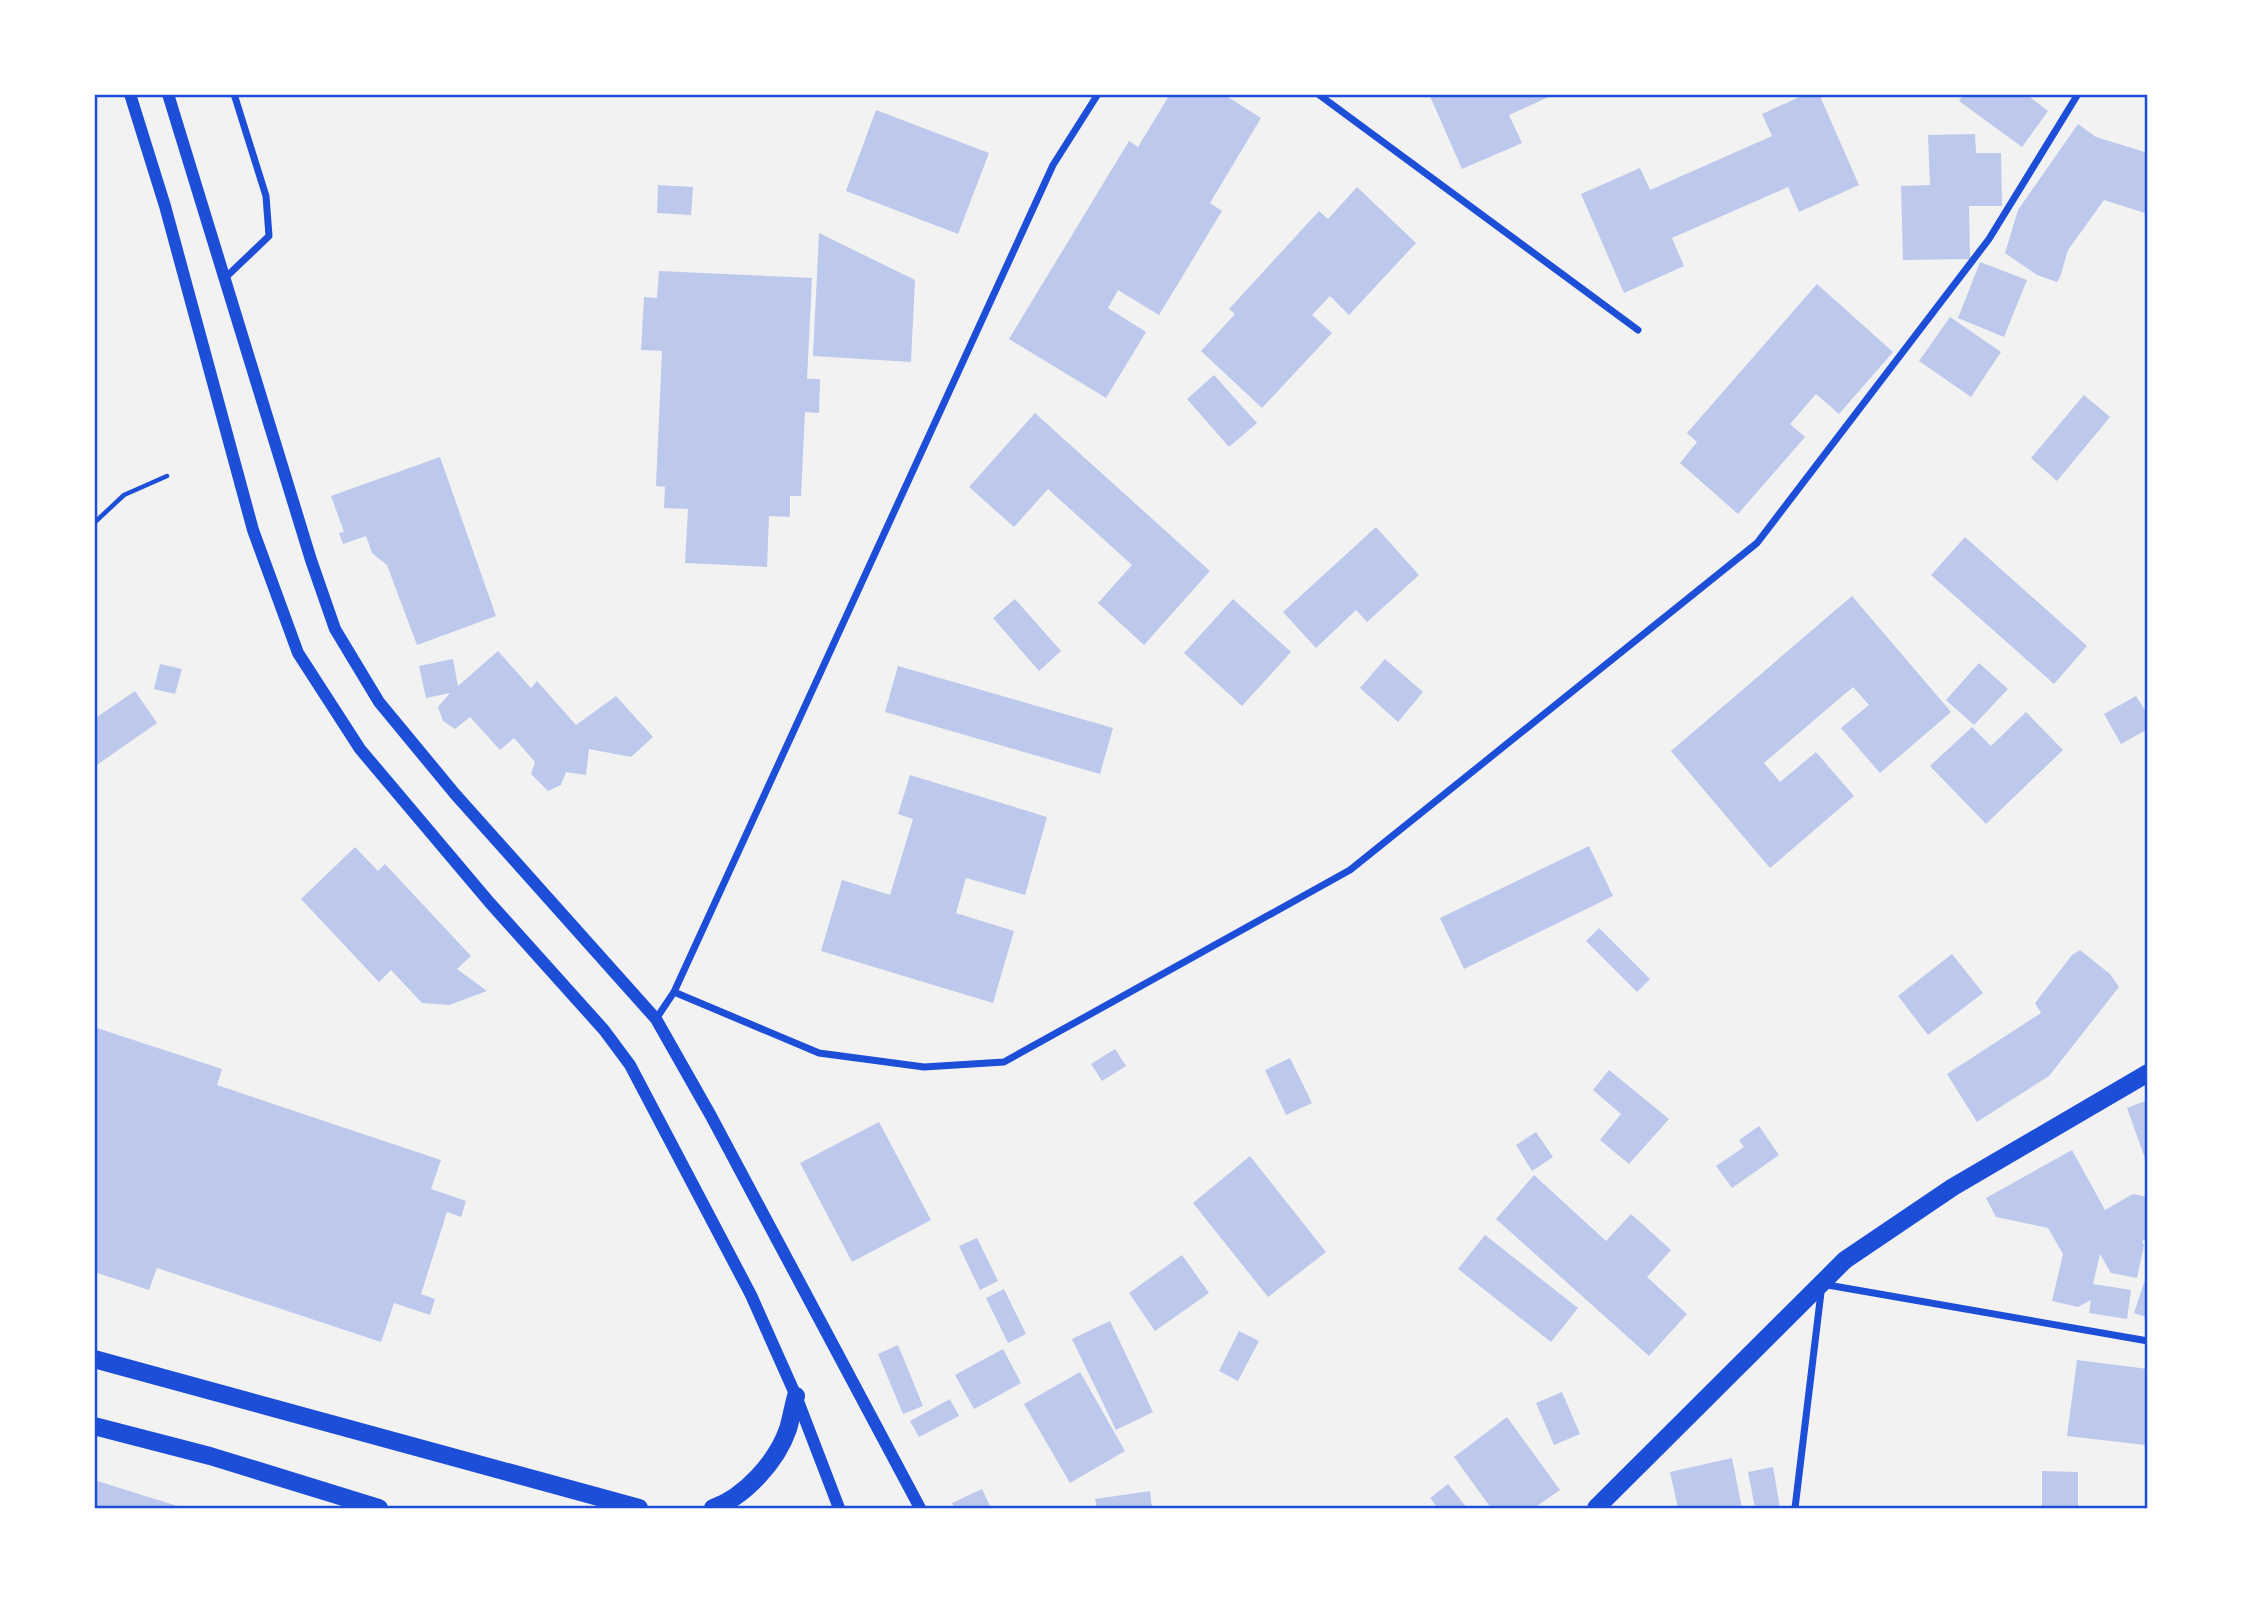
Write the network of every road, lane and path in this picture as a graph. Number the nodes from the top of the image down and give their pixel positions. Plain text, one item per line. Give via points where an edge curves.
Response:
1 (130, 94) edge
2 (168, 94) edge
3 (234, 94) edge
4 (1098, 94) edge
5 (1318, 94) edge
6 (2078, 94) edge
7 (224, 280) junction
8 (1638, 330) dead end
9 (167, 476) dead end
10 (94, 523) edge
11 (674, 992) junction
12 (656, 1019) junction
13 (2147, 1073) edge
14 (1822, 1284) junction
15 (2147, 1341) edge
16 (94, 1359) edge
17 (796, 1396) junction
18 (94, 1426) edge
19 (379, 1508) edge
20 (639, 1508) edge
21 (713, 1508) edge
22 (839, 1508) edge
23 (920, 1508) edge
24 (1596, 1508) edge
25 (1795, 1508) edge

1 - 17 street via 253,530 298,653 360,749 630,1065 751,1295
2 - 7 street
3 - 7 street via 266,196 269,236
4 - 11 street via 1053,165
5 - 8 street
6 - 11 street via 1990,239 1757,543 1350,870 1004,1062 924,1067 819,1053
7 - 12 street via 335,629 387,712
9 - 10 path via 124,495
11 - 12 street
12 - 23 street
13 - 14 main road via 1953,1186 1845,1260
14 - 15 street
14 - 24 main road
14 - 25 street
16 - 20 main road
17 - 21 main road via 787,1431 771,1462 747,1487
17 - 22 street
18 - 19 main road

